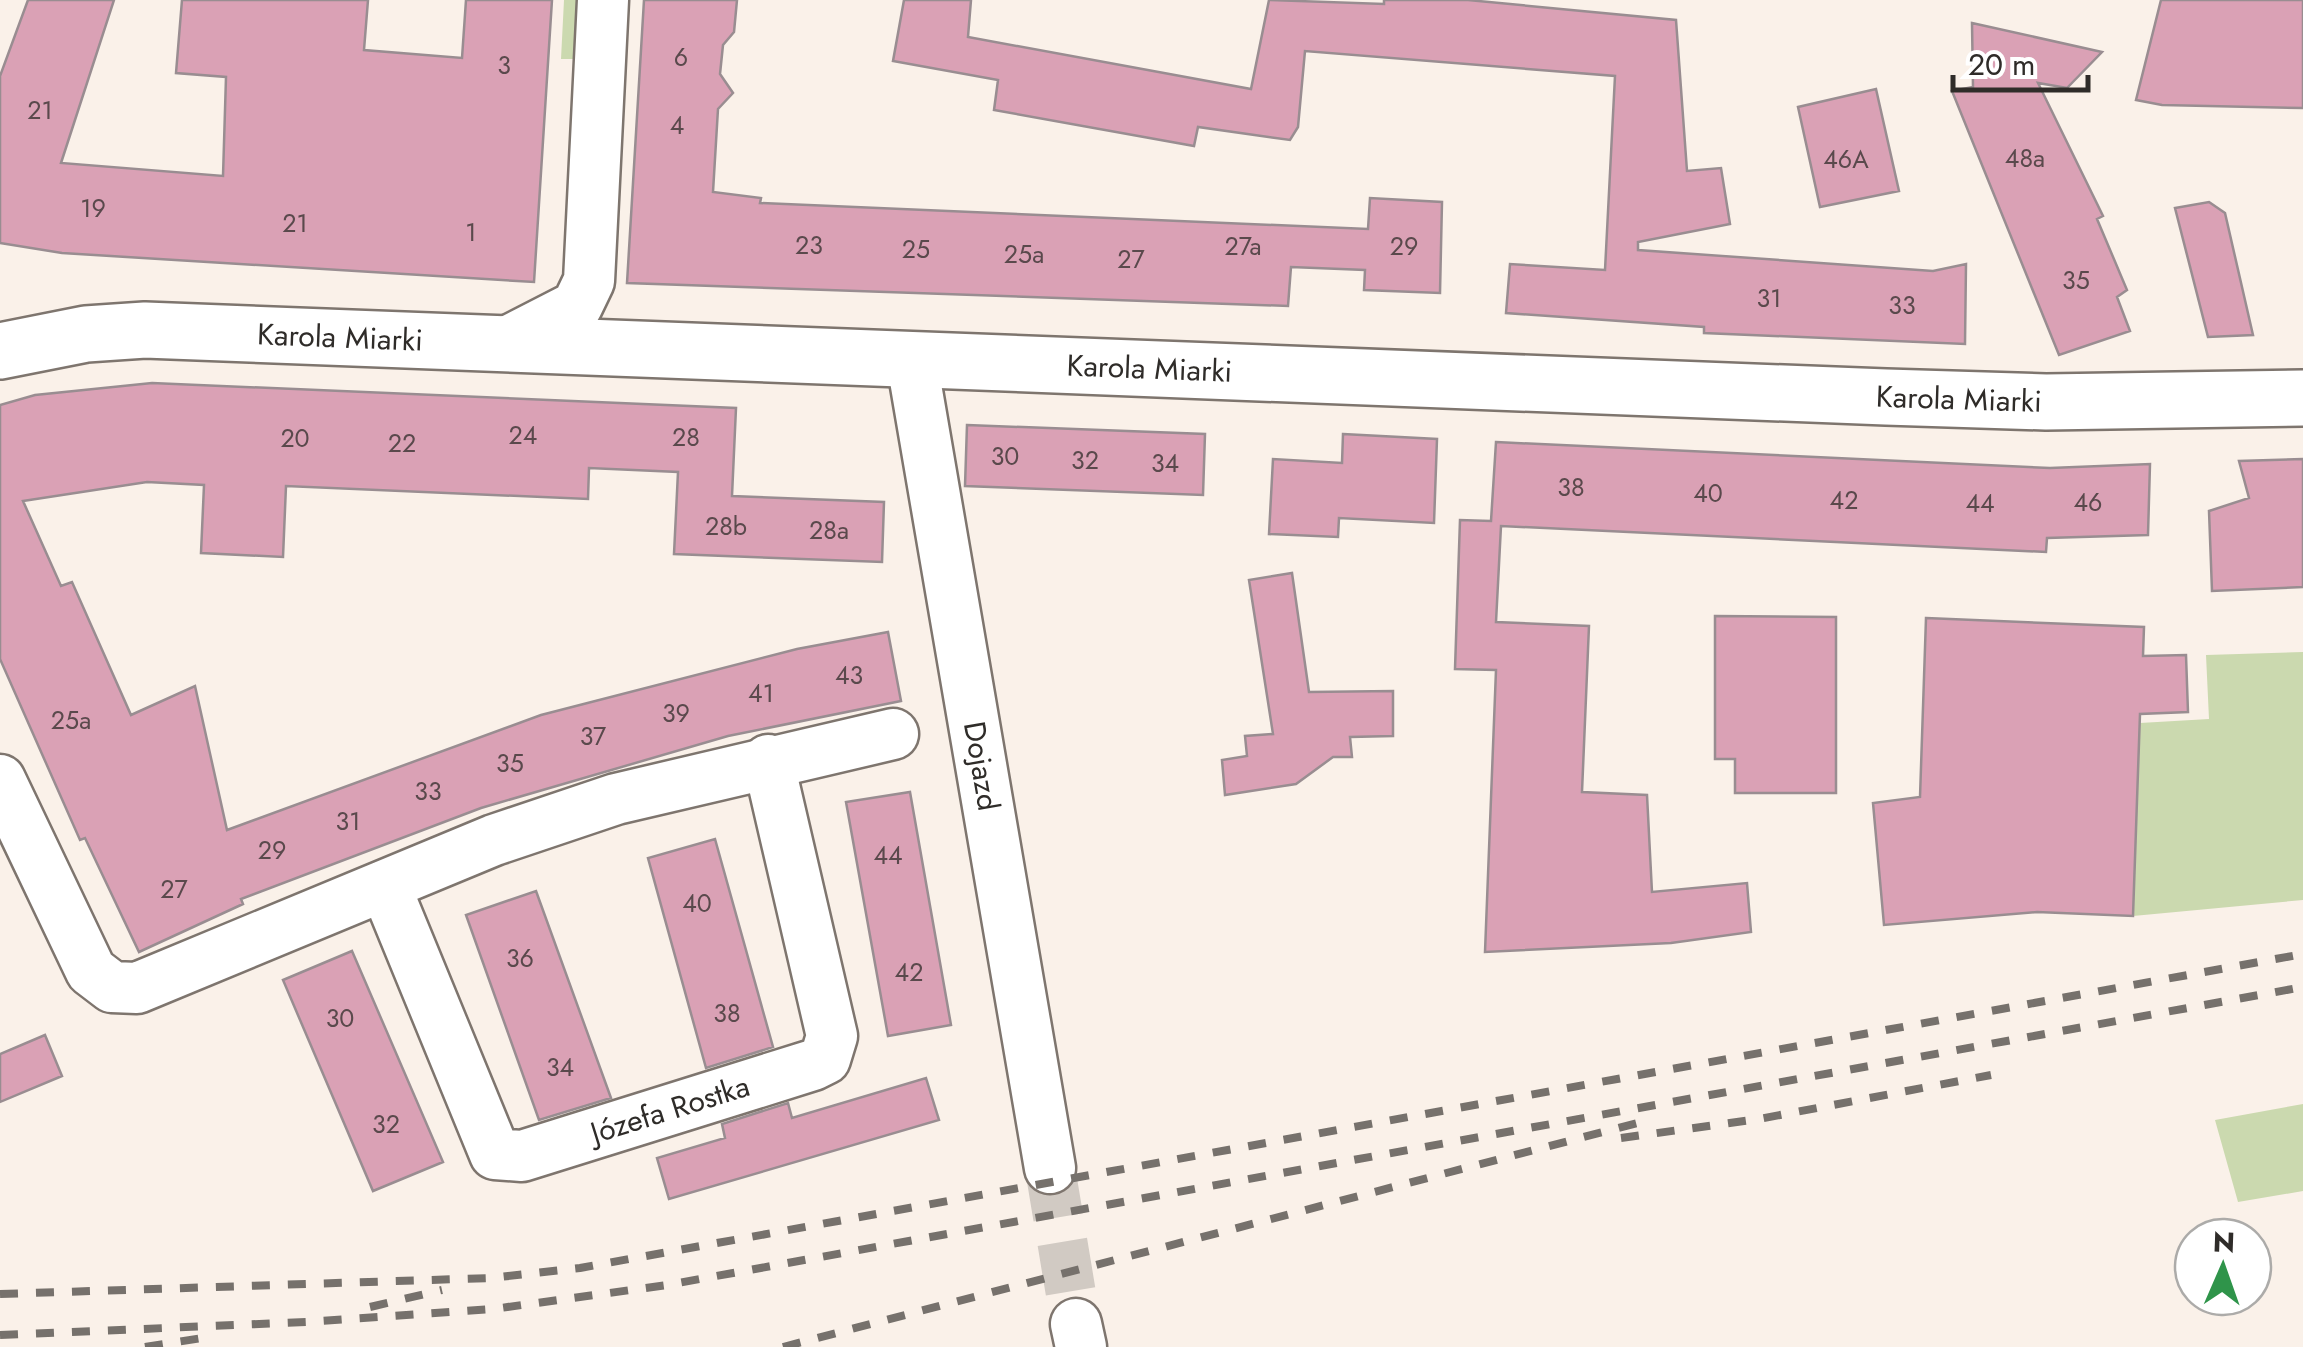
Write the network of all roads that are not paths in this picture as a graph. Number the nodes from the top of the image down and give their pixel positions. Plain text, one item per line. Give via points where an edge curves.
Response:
1 (603, 0) edge
2 (501, 345) junction
3 (0, 351) edge
4 (912, 362) junction
5 (2303, 398) edge
6 (893, 734) dead end
7 (768, 760) junction
8 (0, 780) edge
9 (385, 886) junction
10 (1050, 1168) tunnel mouth

1 - 2 street via 588,281 577,306
2 - 3 main road, Karola Miarki via 145,330
2 - 4 main road, Karola Miarki
4 - 5 main road, Karola Miarki via 2046,402
4 - 10 street, Dojazd
6 - 7 street
7 - 9 street via 616,798
7 - 9 street, Józefa Rostka via 832,1036 824,1059 813,1065 522,1156 495,1154
8 - 9 street via 91,971 112,986 137,988

